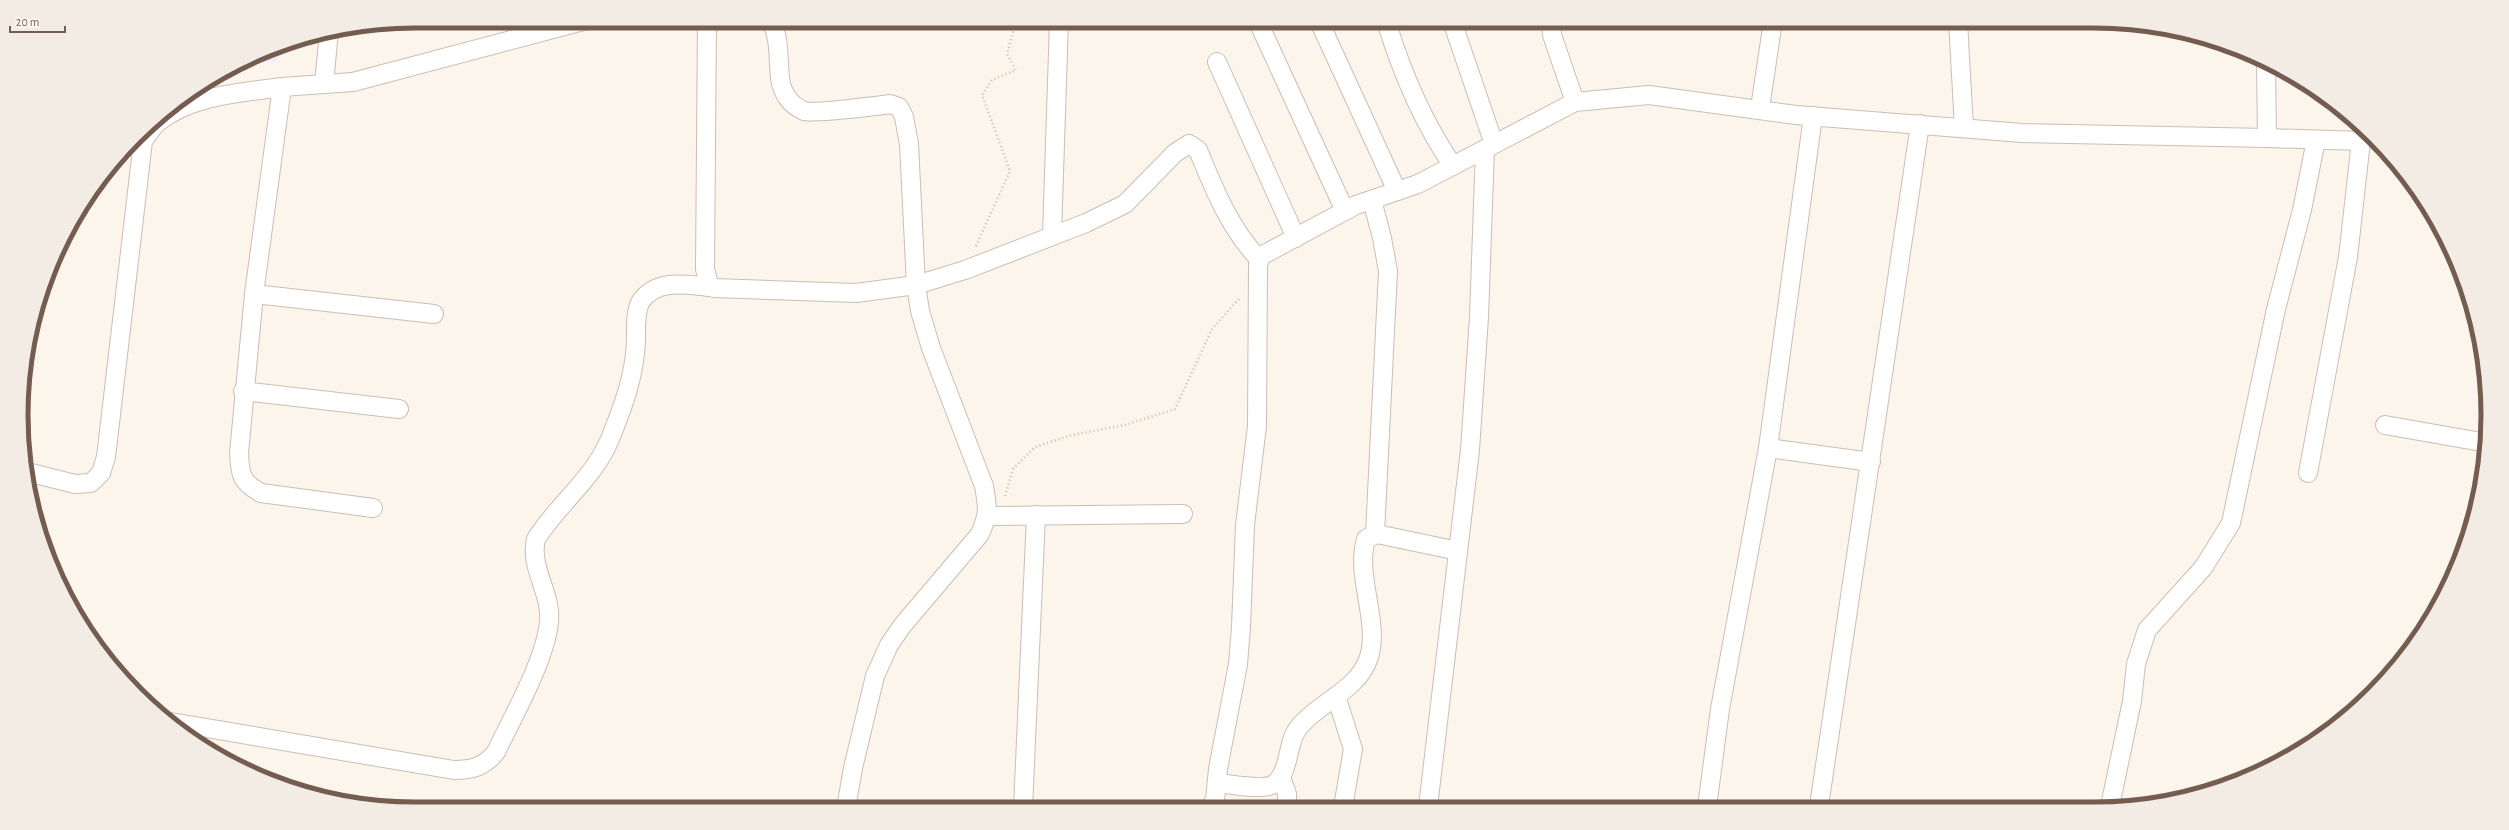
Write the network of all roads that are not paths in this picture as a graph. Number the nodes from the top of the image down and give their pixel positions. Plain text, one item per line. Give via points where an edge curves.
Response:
1 (557, 28) edge
2 (707, 28) edge
3 (775, 28) edge
4 (1059, 28) edge
5 (1261, 28) edge
6 (1322, 28) edge
7 (1388, 28) edge
8 (1454, 28) edge
9 (1552, 28) edge
10 (1772, 28) edge
11 (1958, 28) edge
12 (328, 38) edge
13 (1217, 62) dead end
14 (2266, 69) edge
15 (324, 84) junction
16 (282, 87) junction
17 (1575, 102) junction
18 (179, 108) edge
19 (1760, 108) junction
20 (1813, 116) junction
21 (1920, 124) junction
22 (1964, 128) junction
23 (148, 135) edge
24 (2362, 136) edge
25 (2267, 138) junction
26 (2316, 140) junction
27 (1490, 147) junction
28 (1452, 166) junction
29 (1397, 191) junction
30 (1372, 200) junction
31 (1345, 211) junction
32 (1052, 235) junction
33 (1296, 238) junction
34 (1259, 259) junction
35 (916, 285) junction
36 (711, 287) junction
37 (254, 294) junction
38 (434, 314) dead end
39 (243, 391) junction
40 (399, 409) dead end
41 (2385, 425) dead end
42 (2480, 442) edge
43 (1768, 448) junction
44 (1871, 462) junction
45 (32, 473) edge
46 (2308, 473) dead end
47 (373, 508) dead end
48 (1183, 514) dead end
49 (1036, 515) junction
50 (988, 516) junction
51 (1375, 534) junction
52 (1458, 551) junction
53 (1336, 696) junction
54 (181, 724) edge
55 (1281, 777) junction
56 (1217, 783) junction
57 (2111, 801) edge
58 (847, 802) edge
59 (1023, 802) edge
60 (1214, 802) edge
61 (1287, 802) edge
62 (1344, 802) edge
63 (1429, 802) edge
64 (1708, 802) edge
65 (1820, 802) edge

1 - 15 street via 353,82
2 - 36 street via 705,269
3 - 35 street via 780,80 785,94 793,104 806,111 890,104 899,107 910,144
4 - 32 street
5 - 31 street
6 - 29 street
7 - 28 street via 1402,72 1433,136
8 - 27 street
9 - 17 street
10 - 19 street
11 - 22 street
12 - 15 street
13 - 33 street
14 - 25 street
15 - 16 street
16 - 18 street via 234,93 185,104
16 - 37 street
17 - 19 street via 1650,95
17 - 27 street
19 - 20 street
20 - 21 street
20 - 43 street
21 - 22 street
21 - 44 street
22 - 25 street via 2022,133
23 - 45 street via 143,141 106,457 101,473 91,483 75,484
24 - 26 street
24 - 46 street via 2348,257
25 - 26 street
26 - 57 street via 2231,523 2203,568 2147,630 2136,664 2132,702
27 - 28 street
27 - 52 street via 1470,450
28 - 29 street via 1418,184
29 - 30 street
30 - 31 street
30 - 51 street via 1388,271
31 - 33 street
32 - 34 street via 1125,204 1175,153 1189,144 1198,150 1229,219 1243,242
32 - 35 street via 965,270
33 - 34 street
34 - 56 street via 1257,426 1245,525 1241,627 1238,664
35 - 36 street via 856,293
35 - 50 street via 920,311 931,348 984,486
36 - 54 street via 670,284 658,287 640,303 636,324 635,356 627,393 609,441 591,471 536,539 533,551 548,604 549,622 541,654 496,752 487,764 469,770 454,770
37 - 38 street
37 - 39 street
39 - 40 street
39 - 47 street via 240,471 247,485 261,493
41 - 42 street
43 - 44 street
43 - 64 street via 1720,709
44 - 65 street
48 - 49 street
49 - 50 street
49 - 59 street
50 - 58 street via 971,546 902,626 889,645 875,676
51 - 52 street
51 - 53 street via 1366,539 1362,551 1371,621 1369,656 1362,671
52 - 63 street
53 - 55 street via 1311,713 1298,728
53 - 62 street via 1353,749
55 - 56 street via 1273,785 1262,787
55 - 61 street
56 - 60 street

